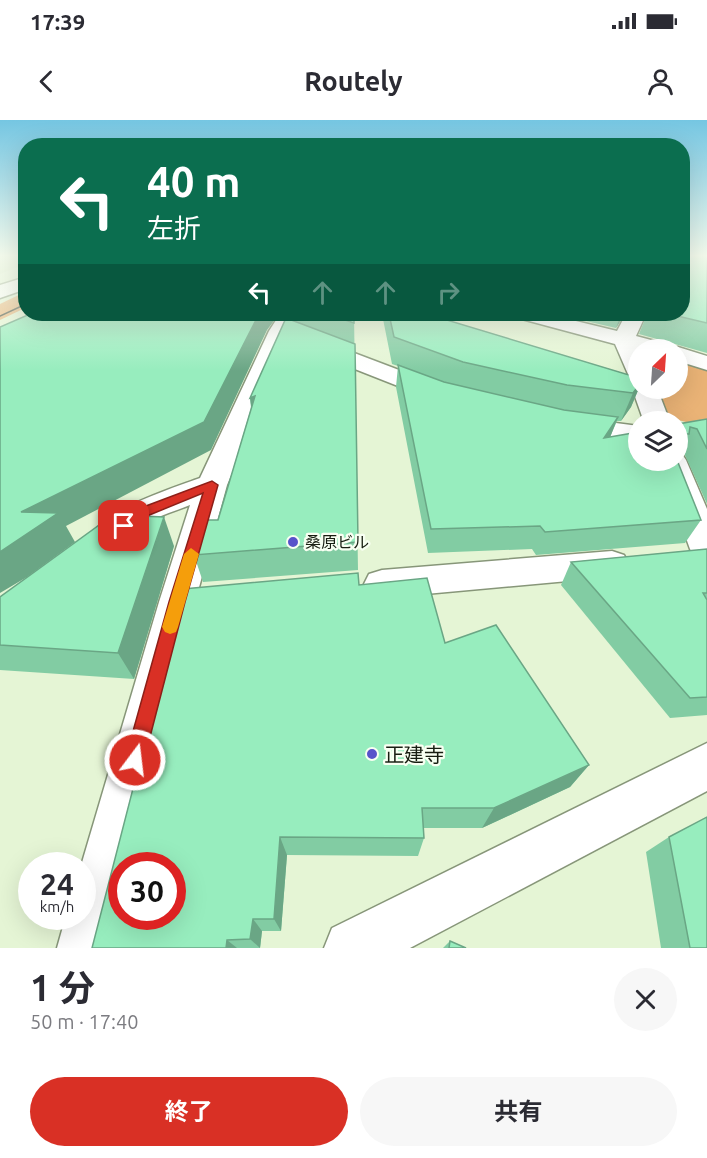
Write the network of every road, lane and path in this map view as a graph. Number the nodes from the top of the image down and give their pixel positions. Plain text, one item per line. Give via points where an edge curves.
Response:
1 (554, 321) edge
2 (632, 321) edge
3 (285, 322) edge
4 (624, 338) junction
5 (628, 339) edge
6 (628, 348) edge
7 (688, 357) edge
8 (707, 363) edge
9 (460, 401) edge
10 (546, 420) edge
11 (628, 432) edge
12 (676, 471) edge
13 (212, 485) junction
14 (707, 549) edge
15 (707, 556) edge
16 (76, 563) edge
17 (354, 586) edge
18 (707, 766) edge
19 (85, 948) edge
20 (352, 948) edge

1 - 4 street
2 - 4 street
3 - 9 street
3 - 13 street
4 - 5 street
4 - 6 street
7 - 8 street
10 - 11 street
12 - 14 street
13 - 16 street via 142,512
13 - 19 street via 195,600
15 - 17 street
18 - 20 street

